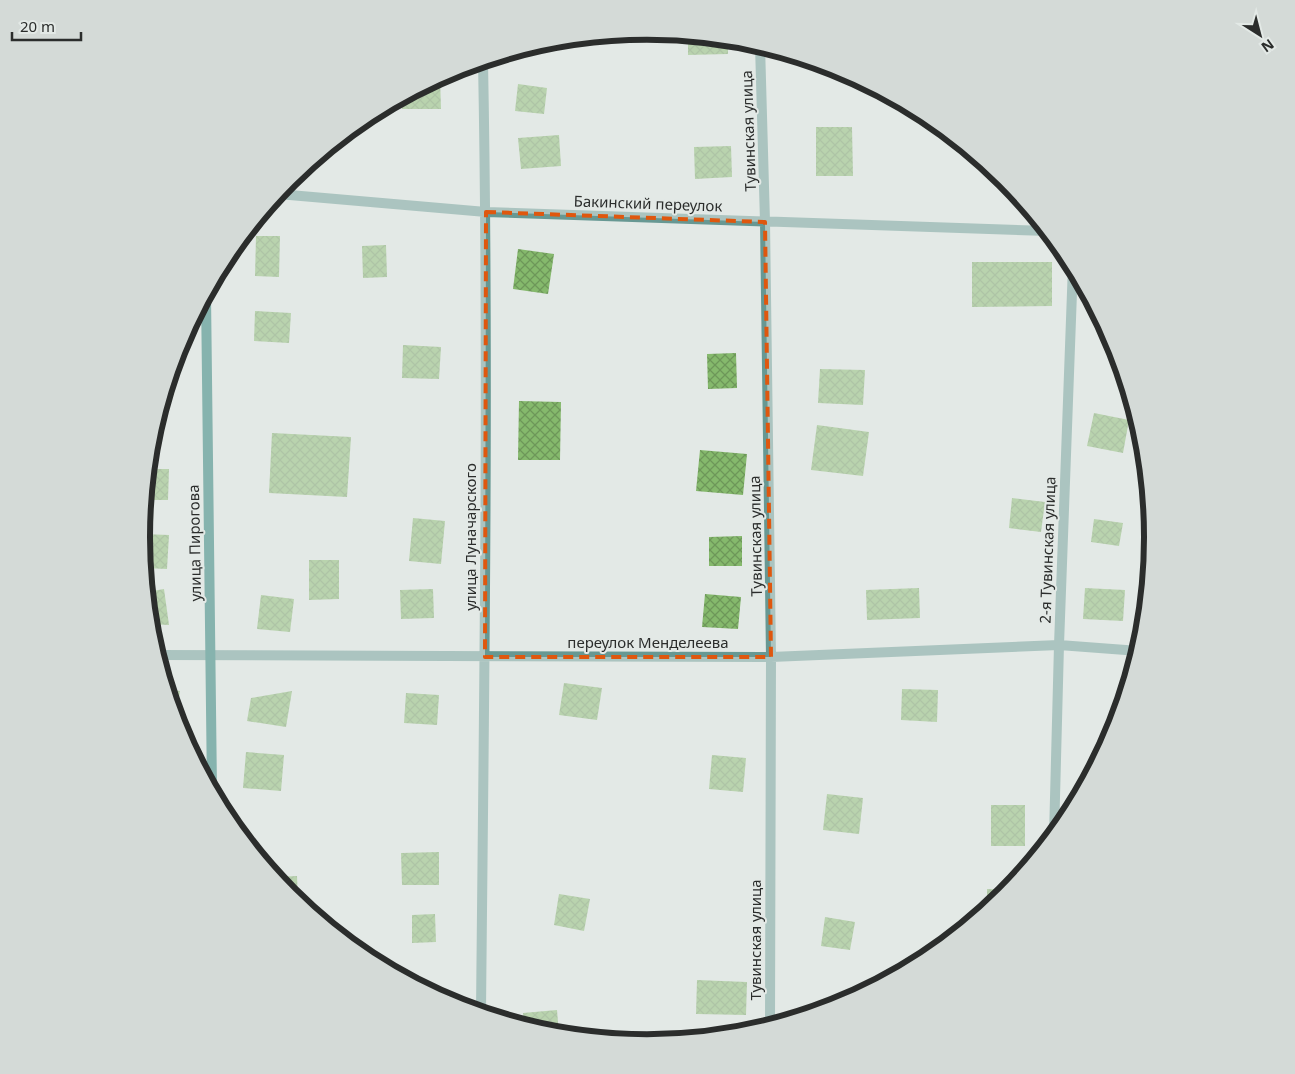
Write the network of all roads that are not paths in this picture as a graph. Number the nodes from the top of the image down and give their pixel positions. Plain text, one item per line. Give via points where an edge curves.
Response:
1 (760, 54) edge
2 (483, 68) edge
3 (288, 195) edge
4 (486, 212) junction
5 (765, 222) junction
6 (1039, 231) edge
7 (1072, 280) edge
8 (206, 309) edge
9 (1058, 645) junction
10 (1131, 650) edge
11 (165, 655) edge
12 (210, 655) junction
13 (485, 657) junction
14 (771, 657) junction
15 (212, 775) edge
16 (1054, 823) edge
17 (481, 1005) edge
18 (770, 1018) edge

1 - 5 street, Тувинская улица
2 - 4 street, улица Луначарского
3 - 4 street, Бакинский переулок
4 - 5 street, Бакинский переулок
4 - 13 street, улица Луначарского
5 - 6 street, Бакинский переулок
5 - 14 street, Тувинская улица
7 - 9 street, 2-я Тувинская улица
8 - 12 main road, улица Пирогова
9 - 10 street, переулок Менделеева
9 - 14 street, переулок Менделеева
9 - 16 street, 2-я Тувинская улица
11 - 12 street, переулок Менделеева
12 - 13 street, переулок Менделеева
12 - 15 main road, улица Пирогова
13 - 14 street, переулок Менделеева
13 - 17 street, улица Луначарского
14 - 18 street, Тувинская улица

